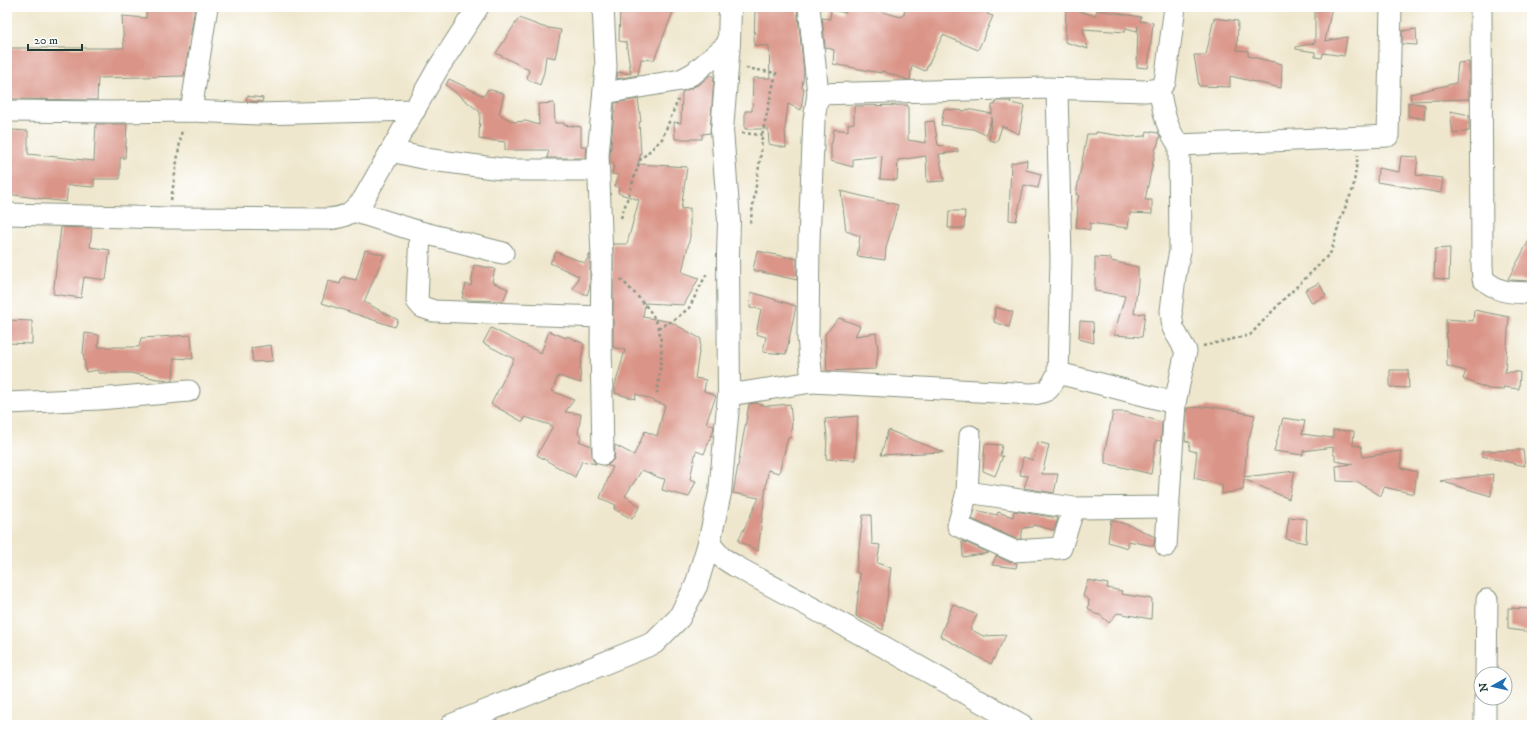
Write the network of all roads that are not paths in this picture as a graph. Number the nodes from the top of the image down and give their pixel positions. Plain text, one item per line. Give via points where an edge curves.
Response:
1 (207, 7) edge
2 (478, 7) edge
3 (603, 7) edge
4 (730, 7) edge
5 (809, 7) edge
6 (1175, 7) edge
7 (1391, 7) edge
8 (1481, 7) edge
9 (729, 43) junction
10 (1057, 89) junction
11 (1159, 89) junction
12 (604, 93) junction
13 (818, 94) junction
14 (414, 110) junction
15 (7, 111) edge
16 (191, 111) junction
17 (1179, 145) junction
18 (391, 151) junction
19 (598, 170) junction
20 (353, 211) junction
21 (7, 214) edge
22 (420, 232) junction
23 (503, 253) dead end
24 (1532, 293) edge
25 (601, 317) junction
26 (1058, 373) junction
27 (812, 382) junction
28 (190, 391) dead end
29 (729, 394) junction
30 (7, 403) edge
31 (1175, 403) junction
32 (970, 436) dead end
33 (603, 454) dead end
34 (967, 492) junction
35 (1168, 507) junction
36 (1074, 508) junction
37 (709, 543) junction
38 (1166, 546) dead end
39 (1487, 600) dead end
40 (1486, 666) edge
41 (1485, 706) edge
42 (452, 725) edge
43 (1022, 725) edge
44 (1484, 725) edge

1 - 16 street
2 - 14 street
3 - 12 street via 606,67
4 - 9 street
5 - 13 street
6 - 11 street via 1165,82
7 - 17 street via 1388,136
8 - 24 street via 1483,279 1492,288 1506,292
9 - 12 street via 694,73 681,80
9 - 29 street via 722,130 729,221
10 - 11 street
10 - 13 street
10 - 26 street via 1061,260
11 - 17 street via 1170,133
12 - 19 street
13 - 27 street via 814,120 809,240 808,337
14 - 16 street via 258,114
14 - 18 street
15 - 16 street
17 - 31 street via 1180,251 1171,311 1173,328 1186,351
18 - 19 street via 432,160 509,170
18 - 20 street via 363,200
19 - 25 street via 602,257
20 - 21 street via 343,217 328,219
20 - 22 street
22 - 23 street
22 - 25 street via 417,302 422,307 434,311
25 - 33 street
26 - 27 street via 1051,388 1044,393 1031,394
26 - 31 street
27 - 29 street
28 - 30 street via 99,399
29 - 37 street via 720,493
31 - 35 street
32 - 34 street
34 - 36 street
34 - 36 street via 958,526 1014,551 1062,548
35 - 36 street
35 - 38 street
37 - 42 street via 696,586 679,618 654,643
37 - 43 street via 721,557 735,566
39 - 40 street
41 - 44 street

